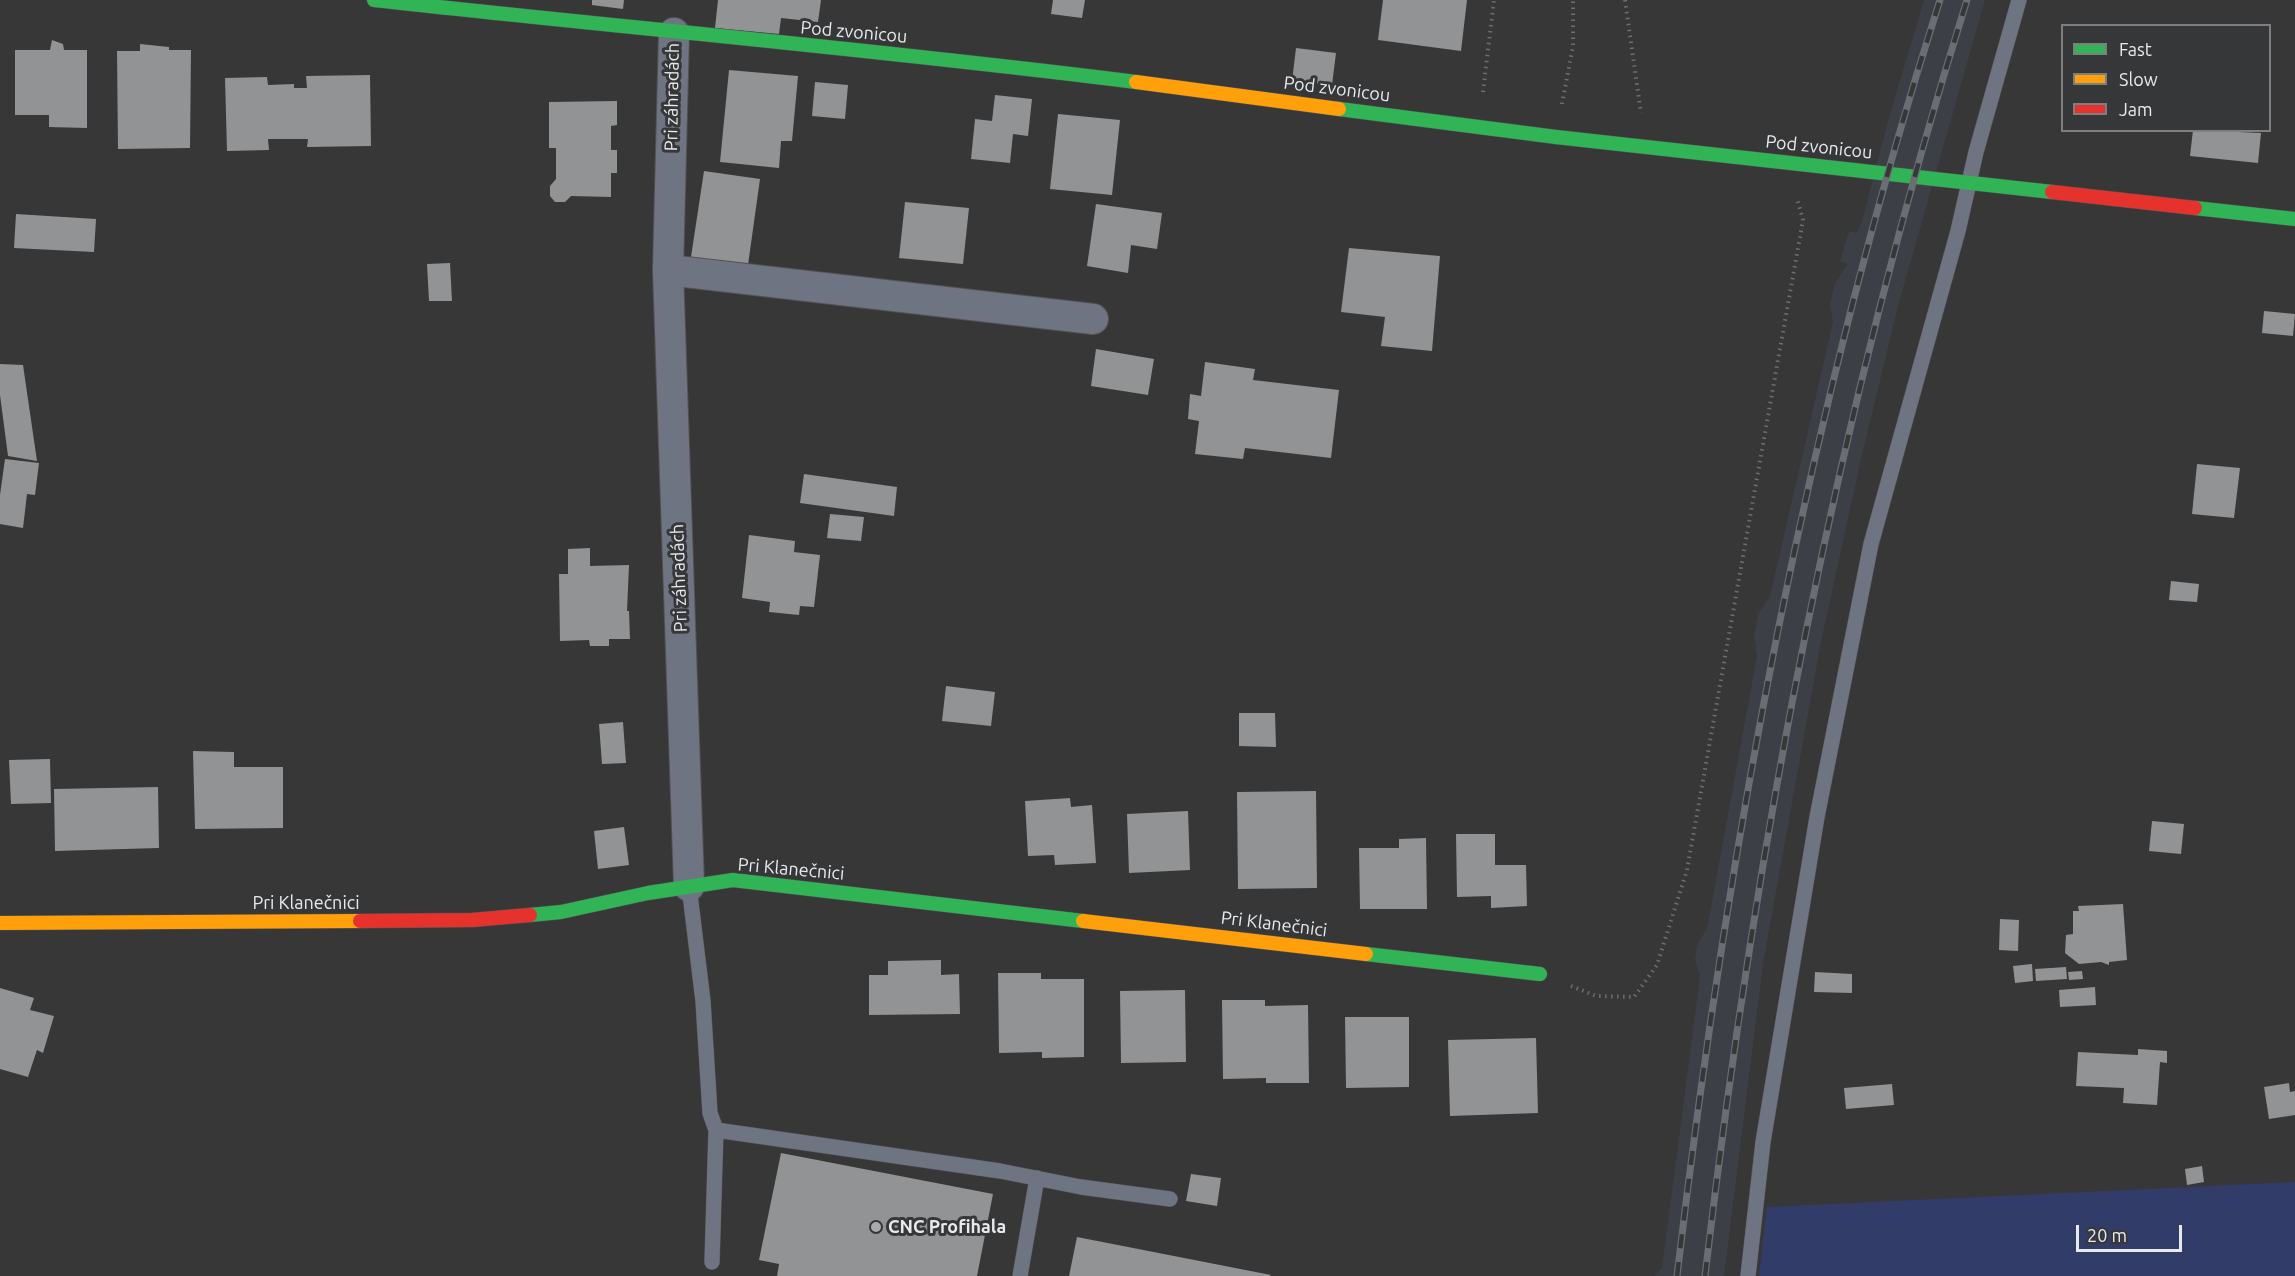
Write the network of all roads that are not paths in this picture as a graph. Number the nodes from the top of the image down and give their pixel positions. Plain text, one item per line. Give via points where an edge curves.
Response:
1 (374, 0) edge
2 (2019, 0) edge
3 (674, 33) junction
4 (1969, 182) junction
5 (2295, 219) edge
6 (668, 270) junction
7 (1093, 319) dead end
8 (689, 886) junction
9 (0, 923) edge
10 (1540, 974) road end
11 (716, 1130) junction
12 (1037, 1178) junction
13 (1170, 1199) dead end
14 (712, 1262) dead end
15 (1020, 1276) edge
16 (1748, 1276) edge

1 - 3 street, Pod zvonicou
2 - 4 lane
3 - 4 street, Pod zvonicou via 979,62 1556,137
3 - 6 street, Pri záhradách
4 - 5 street, Pod zvonicou
4 - 16 lane via 1871,544 1817,817 1763,1142
6 - 7 street
6 - 8 street, Pri záhradách
8 - 9 street, Pri Klanečnici via 561,912 472,920
8 - 10 street, Pri Klanečnici via 745,881
8 - 11 lane via 703,1001 710,1113
11 - 12 lane
11 - 14 lane
12 - 13 lane
12 - 15 lane

